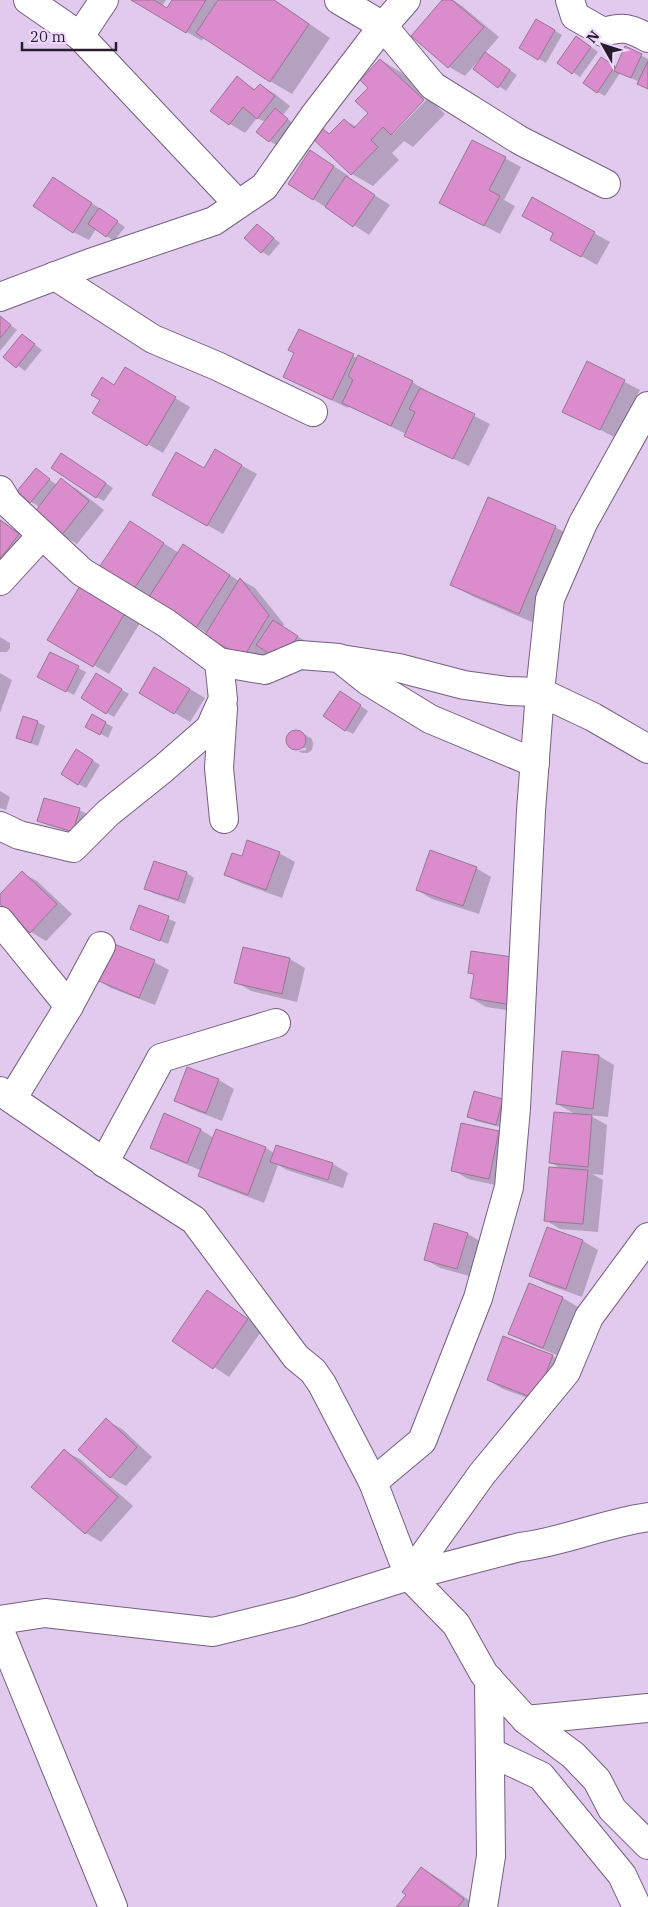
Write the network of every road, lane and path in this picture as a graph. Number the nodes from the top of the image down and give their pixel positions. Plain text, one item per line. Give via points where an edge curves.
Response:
1 (28, 0) edge
2 (104, 0) edge
3 (339, 0) edge
4 (406, 0) edge
5 (570, 0) edge
6 (383, 26) junction
7 (80, 36) junction
8 (648, 38) edge
9 (606, 184) dead end
10 (238, 204) junction
11 (55, 276) junction
12 (0, 297) edge
13 (648, 406) edge
14 (313, 412) dead end
15 (0, 490) edge
16 (42, 535) junction
17 (0, 581) edge
18 (339, 658) junction
19 (218, 662) junction
20 (540, 692) junction
21 (223, 698) junction
22 (648, 749) edge
23 (535, 763) junction
24 (224, 819) dead end
25 (0, 826) edge
26 (0, 920) edge
27 (101, 946) dead end
28 (69, 1006) junction
29 (276, 1023) dead end
30 (6, 1095) edge
31 (104, 1163) junction
32 (648, 1237) edge
33 (373, 1482) junction
34 (648, 1517) edge
35 (409, 1576) junction
36 (0, 1620) edge
37 (0, 1631) edge
38 (489, 1679) junction
39 (648, 1708) edge
40 (526, 1720) junction
41 (490, 1752) junction
42 (648, 1845) edge
43 (113, 1907) edge
44 (484, 1907) edge
45 (637, 1907) edge

1 - 7 street
2 - 7 street
3 - 6 street
4 - 6 street
5 - 8 street via 575,16 603,32 617,28 632,29
6 - 9 street via 433,86 520,141
6 - 10 street via 264,187
7 - 10 street
10 - 11 street via 214,221
11 - 12 street
11 - 14 street via 153,339
13 - 20 street via 583,523 550,599
15 - 16 street via 8,503
16 - 17 street
16 - 19 street via 82,572 166,623
18 - 19 street via 300,655 265,670
18 - 20 street via 399,668 464,685
18 - 23 street via 368,681 430,719
19 - 21 street
20 - 22 street via 593,717
20 - 23 street
21 - 24 street via 219,768
21 - 25 street via 210,728 108,813 73,848 19,835
23 - 33 street via 509,1187 478,1298 422,1441
26 - 28 street
27 - 28 street
28 - 30 street
29 - 31 street via 161,1058
30 - 31 street
31 - 33 street via 194,1220 296,1357 313,1371 322,1384
32 - 35 street via 589,1317 566,1372 482,1474
33 - 35 street
34 - 35 street via 622,1520
35 - 36 street via 298,1611 213,1632 45,1613
35 - 38 street via 456,1624
37 - 43 street
38 - 40 street
38 - 41 street
39 - 40 street
40 - 42 street via 579,1762 596,1780 612,1809
41 - 44 street via 491,1856
41 - 45 street via 542,1776 622,1875

